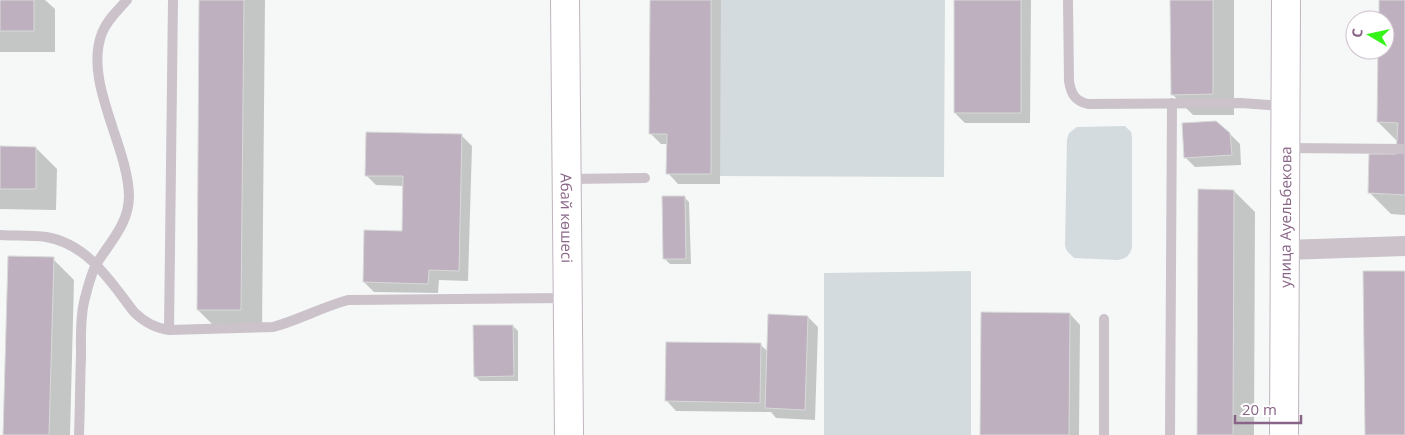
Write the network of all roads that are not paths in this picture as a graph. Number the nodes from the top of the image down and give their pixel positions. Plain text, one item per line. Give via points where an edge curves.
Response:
1 (127, 0) edge
2 (174, 0) edge
3 (565, 0) edge
4 (1068, 0) edge
5 (1286, 0) edge
6 (1172, 103) junction
7 (1285, 106) junction
8 (1287, 148) junction
9 (1405, 149) edge
10 (645, 178) dead end
11 (567, 179) junction
12 (0, 235) edge
13 (1405, 246) edge
14 (1285, 250) junction
15 (96, 264) junction
16 (568, 298) junction
17 (1104, 319) dead end
18 (169, 330) junction
19 (79, 435) edge
20 (569, 435) edge
21 (1104, 435) edge
22 (1170, 435) edge
23 (1284, 435) edge

1 - 15 lane via 102,33 98,58 104,97 124,167 128,209 117,235
2 - 18 lane
3 - 11 street, Абай көшесі
4 - 6 lane via 1069,81 1074,97 1088,104
5 - 7 street, улица Ауельбекова
6 - 7 lane
6 - 22 lane
7 - 8 street, улица Ауельбекова
8 - 9 lane
8 - 14 street, улица Ауельбекова
10 - 11 lane
11 - 16 street, Абай көшесі
12 - 15 lane via 46,237 64,242
13 - 14 street
14 - 23 street, улица Ауельбекова
15 - 18 lane via 141,319
15 - 19 lane via 84,303
16 - 18 lane via 348,300 273,327
16 - 20 street, Абай көшесі
17 - 21 lane

